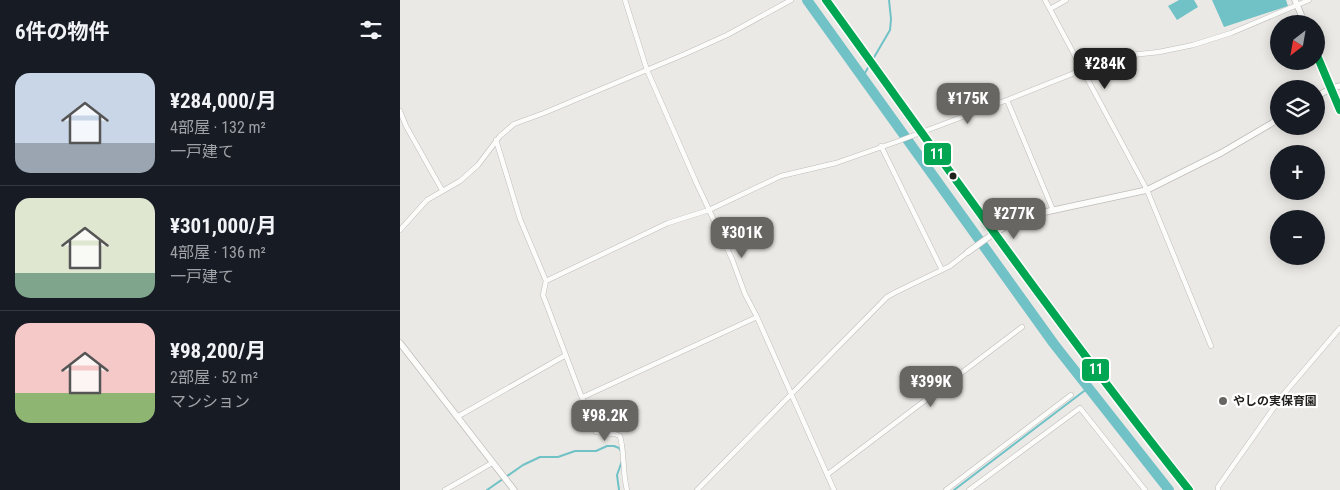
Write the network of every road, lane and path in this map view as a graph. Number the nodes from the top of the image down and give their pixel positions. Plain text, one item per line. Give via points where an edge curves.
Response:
1 (624, 0) edge
2 (791, 0) edge
3 (826, 0) edge
4 (1044, 0) edge
5 (1066, 0) edge
6 (1309, 0) edge
7 (1296, 3) edge
8 (1050, 9) junction
9 (1301, 15) edge
10 (1082, 69) junction
11 (648, 70) junction
12 (1324, 70) edge
13 (1340, 86) edge
14 (1331, 88) junction
15 (1325, 92) edge
16 (1008, 100) junction
17 (1340, 110) edge
18 (400, 111) edge
19 (1270, 124) edge
20 (919, 133) junction
21 (496, 140) junction
22 (882, 146) junction
23 (442, 190) junction
24 (1147, 190) junction
25 (709, 210) junction
26 (1053, 210) junction
27 (400, 230) edge
28 (993, 235) junction
29 (968, 252) joint
30 (942, 270) junction
31 (546, 281) junction
32 (757, 317) junction
33 (1022, 326) dead end
34 (1340, 328) edge
35 (400, 343) edge
36 (1211, 346) dead end
37 (566, 355) junction
38 (792, 394) junction
39 (1072, 395) dead end
40 (583, 398) junction
41 (457, 417) junction
42 (492, 463) junction
43 (828, 474) junction
44 (445, 490) edge
45 (514, 490) edge
46 (627, 490) edge
47 (697, 490) edge
48 (834, 490) edge
49 (946, 490) edge
50 (969, 490) edge
51 (1145, 490) edge
52 (1189, 490) edge
53 (1218, 490) edge

1 - 11 street
2 - 11 street
3 - 20 street
4 - 8 street
5 - 8 street
6 - 7 street
7 - 9 street
7 - 10 street via 1231,33 1159,52 1122,56
8 - 10 street
10 - 16 street
10 - 24 street
11 - 21 street via 514,124
11 - 25 street
12 - 14 street
13 - 14 street
14 - 15 street
14 - 17 street
16 - 20 street
16 - 26 street
18 - 23 street
19 - 24 street
20 - 22 street
20 - 28 street
21 - 23 street via 472,171
21 - 31 street via 520,219
22 - 25 street via 836,163 781,176
22 - 30 street
23 - 27 street via 427,200
24 - 26 street
24 - 36 street
25 - 31 street via 668,223
25 - 32 street
26 - 28 street via 1022,217
28 - 29 street
28 - 52 street
29 - 30 street
30 - 38 street via 888,297
31 - 37 street via 543,295
32 - 38 street
32 - 40 street
33 - 43 street
34 - 53 street via 1282,396
35 - 41 street
37 - 40 street
37 - 41 street
38 - 43 street
38 - 47 street
39 - 49 street
40 - 46 street via 596,432 620,436
41 - 42 street
42 - 44 street
42 - 45 street
43 - 48 street
50 - 51 street via 1080,408

